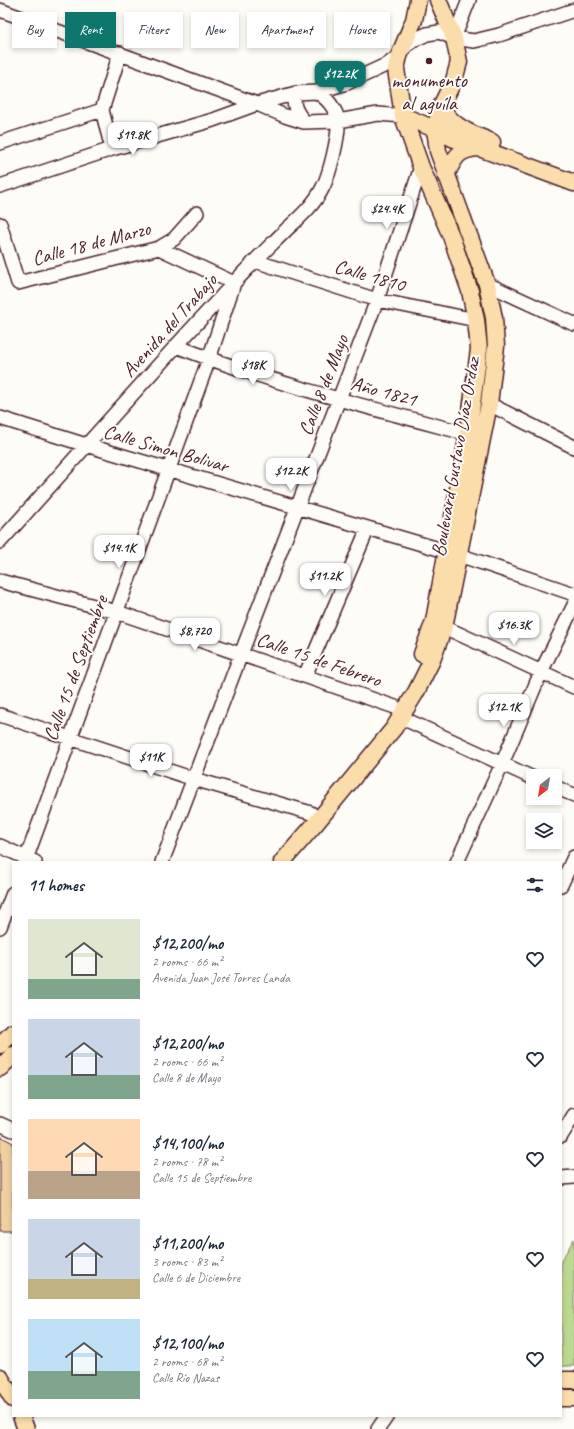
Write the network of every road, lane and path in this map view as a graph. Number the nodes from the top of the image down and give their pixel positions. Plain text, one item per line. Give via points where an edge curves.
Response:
1 (418, 0) edge
2 (438, 0) edge
3 (469, 0) edge
4 (0, 10) edge
5 (574, 10) edge
6 (454, 38) junction
7 (120, 53) junction
8 (399, 56) junction
9 (316, 92) junction
10 (296, 93) junction
11 (257, 104) junction
12 (442, 104) junction
13 (102, 110) junction
14 (403, 116) junction
15 (338, 121) junction
16 (304, 122) junction
17 (435, 129) junction
18 (0, 142) edge
19 (480, 148) junction
20 (112, 149) junction
21 (421, 167) junction
22 (574, 171) edge
23 (446, 175) junction
24 (574, 183) edge
25 (0, 186) edge
26 (197, 213) dead end
27 (0, 224) edge
28 (159, 248) junction
29 (255, 261) junction
30 (234, 283) junction
31 (486, 284) junction
32 (377, 300) junction
33 (476, 320) junction
34 (574, 324) edge
35 (176, 346) junction
36 (209, 359) junction
37 (339, 399) junction
38 (490, 404) junction
39 (0, 418) edge
40 (468, 434) junction
41 (86, 445) junction
42 (574, 447) edge
43 (169, 470) junction
44 (297, 507) junction
45 (368, 528) junction
46 (0, 542) edge
47 (453, 553) junction
48 (0, 581) edge
49 (574, 594) edge
50 (574, 605) edge
51 (117, 612) junction
52 (444, 627) junction
53 (241, 654) junction
54 (541, 672) junction
55 (306, 676) junction
56 (574, 687) edge
57 (398, 712) junction
58 (0, 715) edge
59 (71, 738) junction
60 (502, 764) junction
61 (526, 775) edge
62 (194, 779) junction
63 (562, 790) edge
64 (574, 795) edge
65 (311, 813) junction
66 (0, 846) edge
67 (574, 857) edge
68 (29, 861) edge
69 (162, 861) edge
70 (270, 861) edge
71 (283, 861) edge
72 (457, 861) edge
73 (562, 883) edge
74 (12, 896) edge
75 (0, 927) edge
76 (8, 1033) edge
77 (0, 1045) edge
78 (12, 1056) edge
79 (0, 1068) edge
80 (0, 1124) edge
81 (12, 1130) edge
82 (574, 1177) edge
83 (562, 1178) edge
84 (0, 1377) edge
85 (12, 1378) edge
86 (562, 1380) edge
87 (574, 1380) edge
88 (9, 1395) edge
89 (562, 1398) edge
90 (574, 1398) edge
91 (21, 1417) edge
92 (386, 1417) edge
93 (26, 1429) edge
94 (378, 1429) edge

1 - 8 main road, Boulevard Gustavo Díaz Ordaz via 414,20
2 - 6 main road, Boulevard Gustavo Díaz Ordaz
3 - 6 street
4 - 7 street
5 - 6 street via 474,41
6 - 8 street via 439,32 427,34 411,42
6 - 12 main road, Boulevard Gustavo Díaz Ordaz via 459,62 458,71
7 - 11 street
7 - 13 street
8 - 9 street via 388,64 347,83
8 - 14 main road, Boulevard Gustavo Díaz Ordaz via 396,70
9 - 10 street
9 - 15 street via 330,102
10 - 11 street
10 - 16 street via 294,105
11 - 16 street
11 - 20 street via 213,120
12 - 17 main road, Boulevard Gustavo Díaz Ordaz
12 - 22 main road via 448,118 479,137
13 - 18 street
13 - 20 street
14 - 15 street via 378,114
14 - 17 main road
14 - 21 main road, Boulevard Gustavo Díaz Ordaz
15 - 16 street
15 - 29 street, Avenida del Trabajo via 330,169 316,199
17 - 19 main road
17 - 23 main road, Boulevard Gustavo Díaz Ordaz via 438,151
19 - 23 main road via 459,153
19 - 24 main road
20 - 25 street
21 - 32 street, Calle 8 de Mayo
21 - 33 main road, Boulevard Gustavo Díaz Ordaz via 451,236 470,291
23 - 31 main road, Boulevard Gustavo Díaz Ordaz
26 - 28 street, Calle 18 de Marzo via 174,240
27 - 28 street, Calle 18 de Marzo via 18,283
28 - 30 street
29 - 30 street, Avenida del Trabajo
29 - 32 street, Calle 1810
30 - 35 street, Avenida del Trabajo
30 - 36 street, Calle 15 de Septiembre
31 - 34 street
31 - 38 main road, Boulevard Gustavo Díaz Ordaz via 494,318 496,346
32 - 33 street, Calle 1810
32 - 37 street, Calle 8 de Mayo
33 - 40 main road, Boulevard Gustavo Díaz Ordaz via 478,349
35 - 36 street, Año 1821
35 - 41 street, Avenida del Trabajo
36 - 37 street, Año 1821
36 - 43 street, Calle 15 de Septiembre
37 - 40 street, Año 1821
37 - 44 street, Calle 8 de Mayo
38 - 42 street
38 - 47 main road, Boulevard Gustavo Díaz Ordaz
39 - 41 street, Calle Simon Bolivar
40 - 47 main road, Boulevard Gustavo Díaz Ordaz
41 - 43 street, Calle Simon Bolivar
41 - 46 street, Avenida del Trabajo
43 - 44 street, Calle Simon Bolivar
43 - 51 street, Calle 15 de Septiembre
44 - 45 street, Calle Simon Bolivar
44 - 53 street, Calle 8 de Mayo
45 - 47 street, Calle Simon Bolivar
45 - 55 street
47 - 49 street, Calle Simon Bolivar
47 - 52 main road, Boulevard Gustavo Díaz Ordaz
47 - 57 main road, Boulevard Gustavo Díaz Ordaz via 421,659 405,690
48 - 51 street, Calle 15 de Febrero
50 - 54 street
51 - 53 street, Calle 15 de Febrero
51 - 59 street, Calle 15 de Septiembre
52 - 54 street
52 - 57 main road, Boulevard Gustavo Díaz Ordaz via 432,660 416,692
53 - 55 street, Calle 15 de Febrero
53 - 62 street, Calle 8 de Mayo
54 - 56 street
54 - 60 street
55 - 57 street, Calle 15 de Febrero
57 - 60 street, Calle 15 de Febrero
57 - 65 main road, Boulevard Gustavo Díaz Ordaz via 386,721
57 - 71 main road, Boulevard Gustavo Díaz Ordaz via 394,728
58 - 59 street
59 - 62 street
59 - 68 street, Calle 15 de Septiembre
60 - 61 street, Calle 15 de Febrero
60 - 72 street
62 - 65 street
62 - 69 street, Calle 8 de Mayo
63 - 64 street
65 - 70 main road, Boulevard Gustavo Díaz Ordaz
66 - 68 street
67 - 73 street
74 - 75 street
76 - 77 main road
78 - 79 main road
80 - 81 street
82 - 83 street
84 - 85 main road
84 - 88 main road
86 - 87 main road
89 - 90 main road
91 - 93 main road
92 - 94 street

